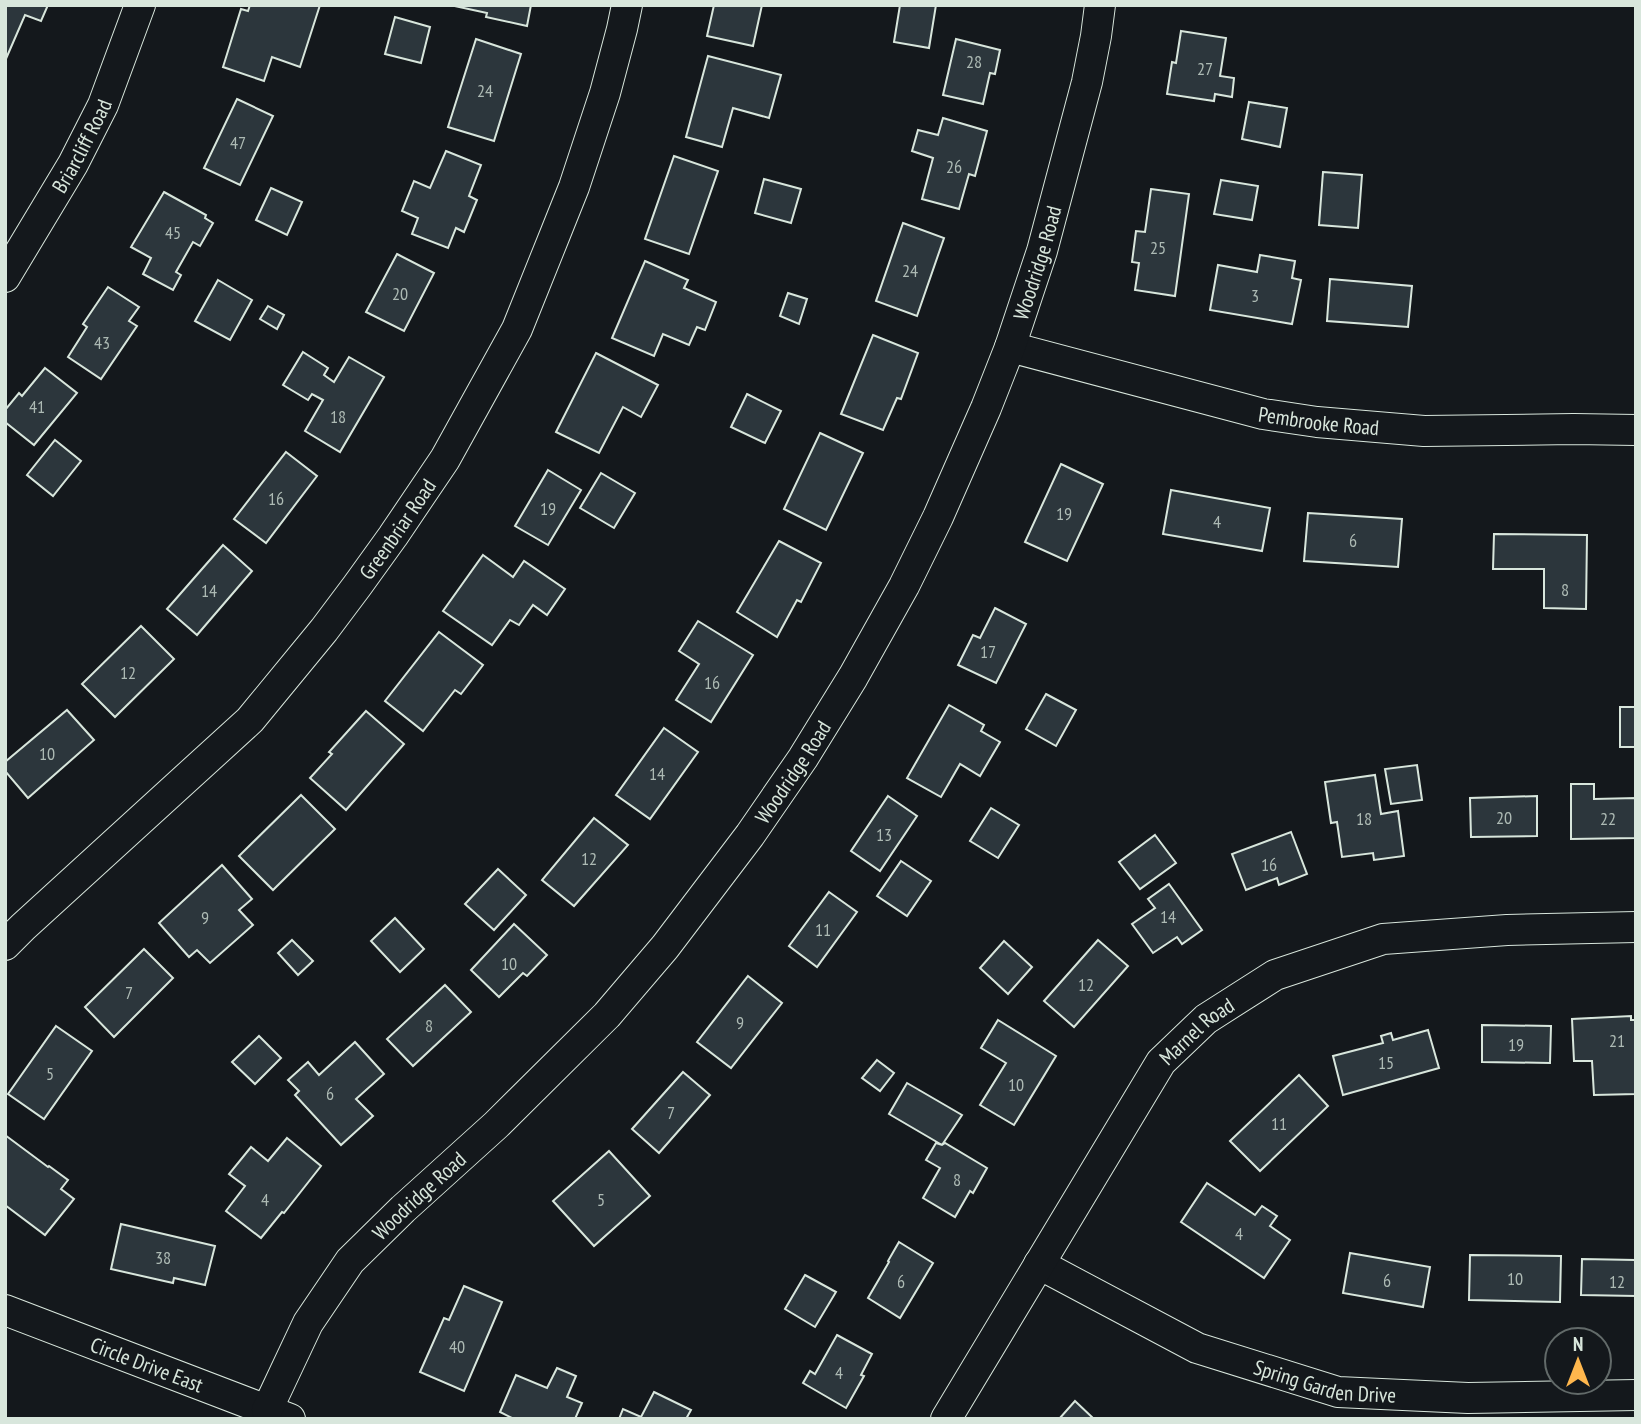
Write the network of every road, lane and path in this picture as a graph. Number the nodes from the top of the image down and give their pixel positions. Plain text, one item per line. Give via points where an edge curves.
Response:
1 (140, 5) edge
2 (627, 5) edge
3 (1100, 5) edge
4 (5, 277) edge
5 (1010, 347) junction
6 (1636, 430) edge
7 (1636, 927) edge
8 (5, 945) edge
9 (1039, 1264) junction
10 (5, 1310) edge
11 (1636, 1395) edge
12 (279, 1414) edge
13 (946, 1419) edge

1 - 4 street, Briarcliff Road via 103,105
2 - 8 street, Greenbriar Road via 574,187 517,329 445,460 324,630 250,720
3 - 5 street, Woodridge Road via 1087,82 1042,250
5 - 6 street, Pembrooke Road via 1263,414 1317,422 1424,431
5 - 12 street, Woodridge Road via 950,491 904,586 853,677 750,835 607,1015 350,1261 308,1323
7 - 9 street, Marnel Road via 1382,939 1275,975 1206,1019 1161,1062
9 - 11 street, Spring Garden Drive via 1197,1348 1338,1392 1468,1398
9 - 13 street, Marnel Road
10 - 12 street, Circle Drive East

